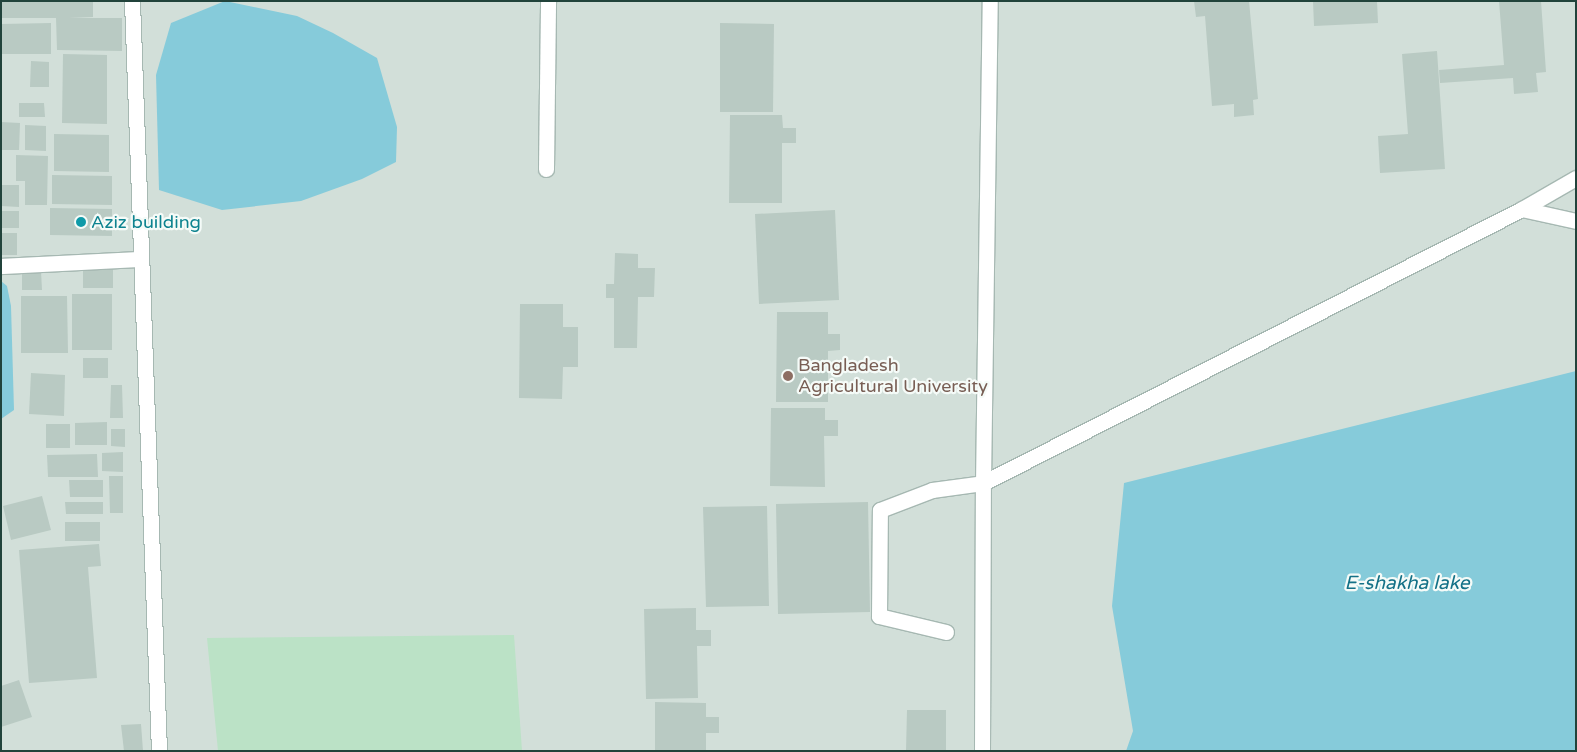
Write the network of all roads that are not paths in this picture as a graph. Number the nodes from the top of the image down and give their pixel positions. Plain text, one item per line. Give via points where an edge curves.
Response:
1 (132, 1) edge
2 (548, 1) edge
3 (990, 1) edge
4 (546, 169) dead end
5 (1576, 178) edge
6 (1522, 209) junction
7 (1576, 221) edge
8 (141, 259) junction
9 (1, 266) edge
10 (983, 483) junction
11 (946, 632) dead end
12 (159, 751) edge
13 (982, 751) edge

1 - 8 street
2 - 4 street
3 - 10 street
5 - 6 street
6 - 7 street
6 - 10 street
8 - 9 street
8 - 12 street
10 - 11 street via 932,490 880,510 879,616
10 - 13 street

